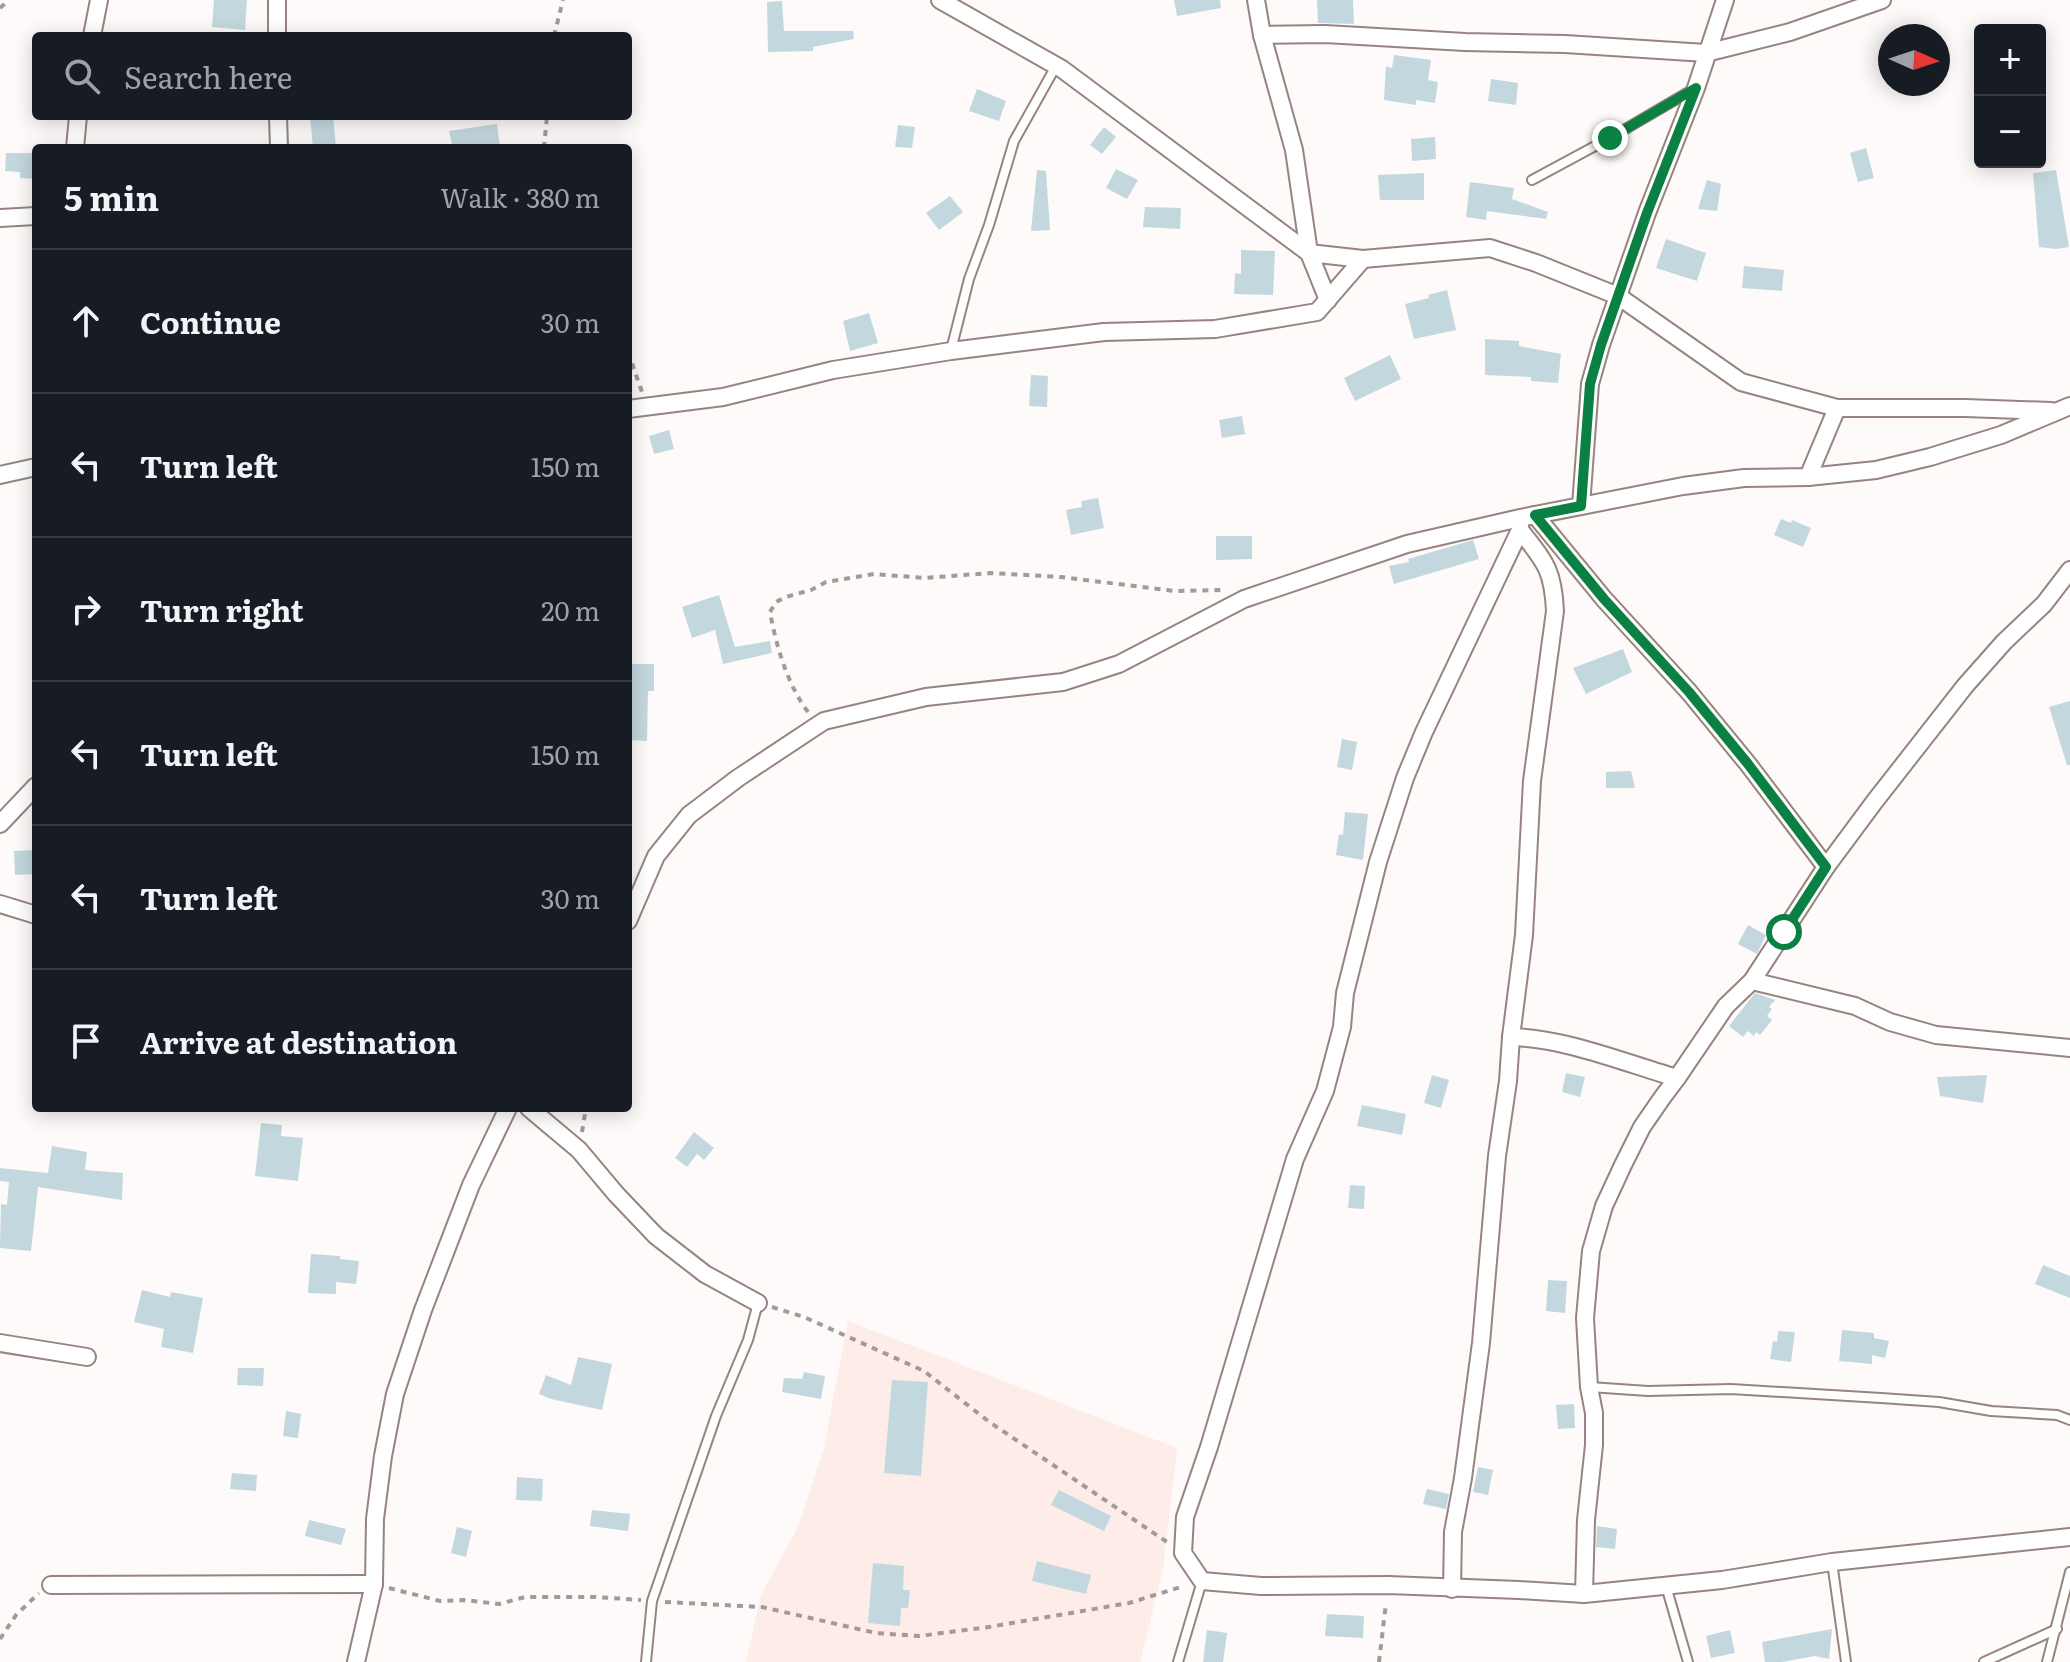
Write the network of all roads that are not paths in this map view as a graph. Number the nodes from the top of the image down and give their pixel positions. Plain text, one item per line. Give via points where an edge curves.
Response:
1 (99, 0) edge
2 (277, 0) edge
3 (940, 0) edge
4 (1256, 0) edge
5 (1725, 0) edge
6 (1882, 0) edge
7 (93, 32) edge
8 (277, 32) edge
9 (1262, 35) junction
10 (1706, 53) junction
11 (1056, 66) junction
12 (1696, 88) junction
13 (78, 120) edge
14 (278, 120) edge
15 (75, 144) edge
16 (279, 144) edge
17 (1532, 180) dead end
18 (32, 216) edge
19 (0, 218) edge
20 (1309, 253) junction
21 (1363, 259) junction
22 (1618, 296) junction
23 (1328, 300) junction
24 (951, 351) junction
25 (635, 408) edge
26 (1837, 408) junction
27 (2065, 409) edge
28 (32, 468) edge
29 (0, 475) edge
30 (1808, 477) junction
31 (1581, 506) junction
32 (1525, 521) junction
33 (2070, 570) edge
34 (32, 790) edge
35 (0, 824) edge
36 (1826, 867) junction
37 (0, 904) edge
38 (632, 912) edge
39 (32, 914) edge
40 (1752, 981) junction
41 (1511, 1037) junction
42 (2070, 1048) edge
43 (1677, 1078) junction
44 (506, 1112) edge
45 (534, 1112) edge
46 (758, 1303) joint
47 (0, 1343) edge
48 (87, 1357) dead end
49 (1589, 1387) junction
50 (2070, 1420) edge
51 (2070, 1537) edge
52 (1832, 1562) junction
53 (2070, 1572) edge
54 (1202, 1581) junction
55 (374, 1584) junction
56 (51, 1585) road end
57 (1666, 1586) junction
58 (1452, 1589) junction
59 (1584, 1594) junction
60 (2057, 1629) junction
61 (356, 1662) edge
62 (646, 1662) edge
63 (1178, 1662) edge
64 (1688, 1662) edge
65 (1846, 1662) edge
66 (1984, 1662) edge
67 (2047, 1662) edge

1 - 7 street
2 - 8 street
3 - 11 street
4 - 9 street
5 - 10 street
6 - 10 street via 1790,32
9 - 10 street
9 - 20 street via 1294,150
10 - 12 street
11 - 20 street
11 - 24 lane via 1006,162
12 - 17 lane
12 - 22 street
13 - 15 street
14 - 16 street
18 - 19 street
20 - 21 street
20 - 23 street
21 - 22 street via 1490,248
21 - 23 street
22 - 26 street via 1741,382
22 - 31 street via 1590,384
23 - 24 street via 1317,312 1215,329 1104,332
24 - 25 street via 833,370 723,397
26 - 27 street
26 - 30 street
27 - 30 street via 1930,457 1876,470
28 - 29 street
30 - 31 street via 1744,478
31 - 32 street
32 - 36 street via 1689,692
32 - 38 street via 1407,544 1244,599 1119,664 1063,682 926,697 824,721 689,815 656,856
32 - 41 street via 1554,586 1555,611 1532,781 1524,935
32 - 54 street via 1424,732 1378,862 1325,1091 1295,1159 1185,1517 1183,1553
33 - 36 street via 1965,686
34 - 35 street
36 - 40 street
37 - 39 street
40 - 42 street via 1855,1006 1936,1035
40 - 43 street via 1726,1006
41 - 43 street via 1536,1037
41 - 58 street via 1481,1343 1453,1532
43 - 49 street via 1642,1127 1604,1206 1591,1251 1585,1318
44 - 55 street via 471,1185 395,1394 375,1519
45 - 46 street via 579,1150 656,1236 705,1274
46 - 62 lane via 652,1601
47 - 48 street
49 - 50 lane via 1881,1398
49 - 59 street via 1594,1445
51 - 52 street
52 - 57 street
52 - 65 lane
53 - 60 lane
54 - 58 street
54 - 63 lane
55 - 56 street
55 - 61 street
57 - 59 street
57 - 64 lane
58 - 59 street
60 - 66 lane
60 - 67 lane

